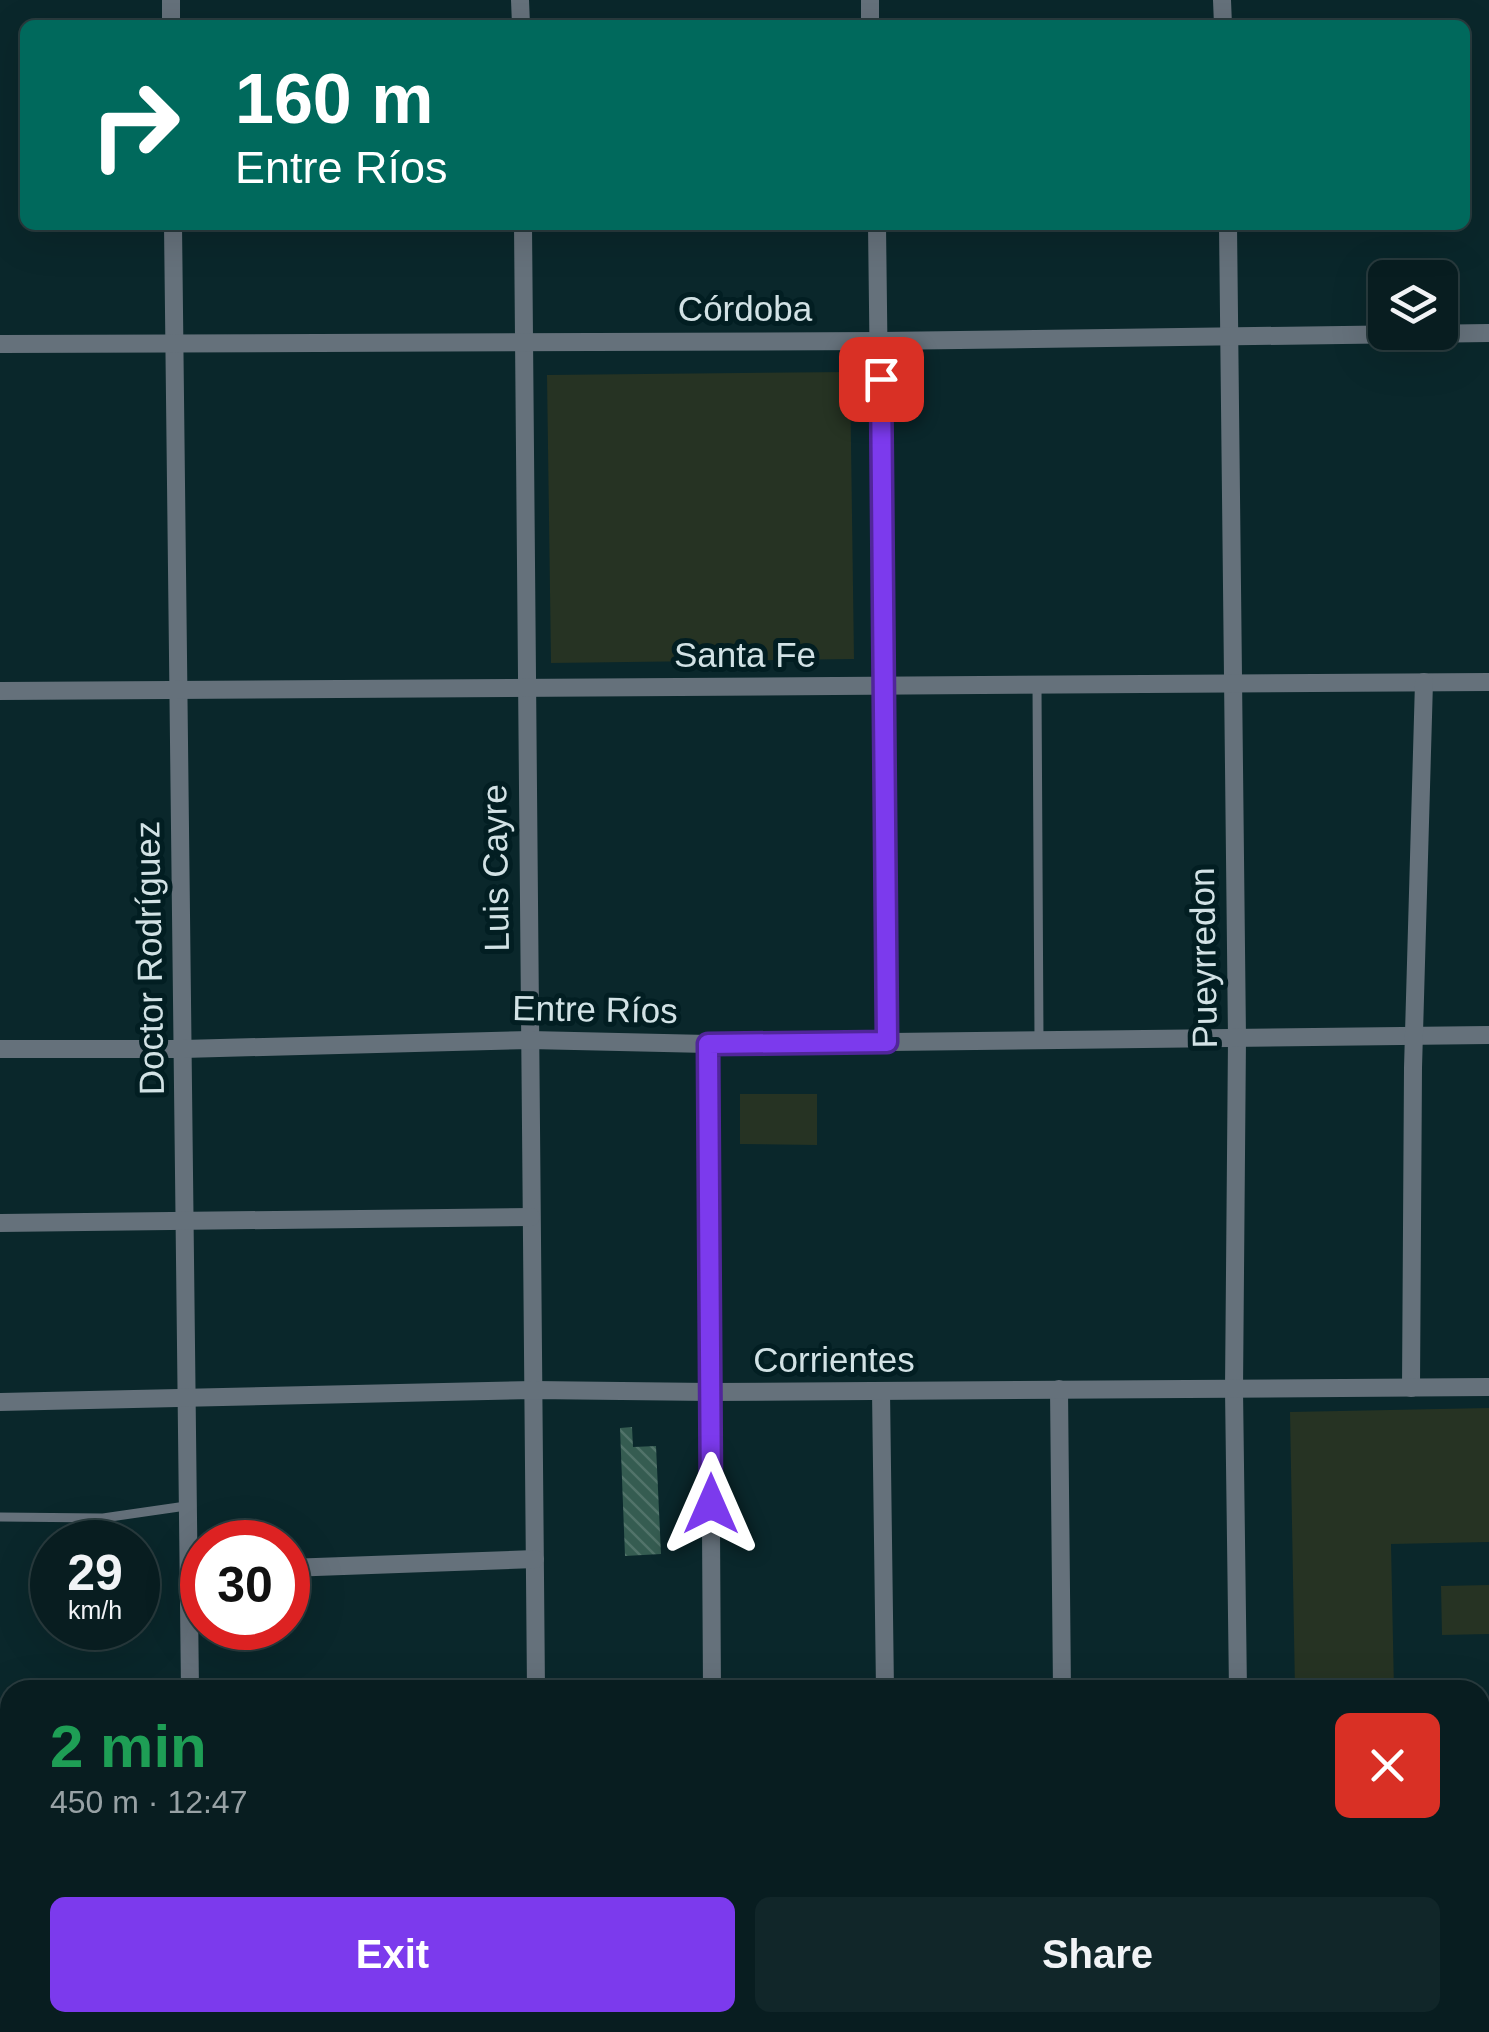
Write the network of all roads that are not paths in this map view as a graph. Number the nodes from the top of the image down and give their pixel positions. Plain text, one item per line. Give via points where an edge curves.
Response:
1 (173, 230) edge
2 (523, 230) edge
3 (877, 230) edge
4 (1228, 230) edge
5 (1489, 333) edge
6 (1231, 336) junction
7 (524, 340) junction
8 (881, 341) junction
9 (175, 342) junction
10 (0, 344) edge
11 (1424, 682) junction
12 (1489, 682) edge
13 (1231, 684) junction
14 (526, 686) junction
15 (1037, 686) junction
16 (884, 688) junction
17 (179, 689) junction
18 (0, 691) edge
19 (1489, 1034) edge
20 (1415, 1036) junction
21 (1237, 1038) junction
22 (530, 1040) junction
23 (1039, 1040) junction
24 (887, 1042) junction
25 (708, 1044) junction
26 (0, 1049) edge
27 (183, 1049) junction
28 (531, 1217) junction
29 (185, 1220) junction
30 (0, 1223) edge
31 (1489, 1387) edge
32 (1411, 1388) junction
33 (1058, 1389) junction
34 (533, 1390) junction
35 (1234, 1390) junction
36 (881, 1391) junction
37 (710, 1392) junction
38 (187, 1397) junction
39 (0, 1402) edge
40 (188, 1506) junction
41 (0, 1517) edge
42 (190, 1520) edge
43 (535, 1558) junction
44 (310, 1567) edge
45 (192, 1650) edge
46 (191, 1680) edge
47 (536, 1680) edge
48 (712, 1680) edge
49 (885, 1680) edge
50 (1062, 1680) edge
51 (1238, 1680) edge

1 - 9 street, Doctor Rodríguez
2 - 7 street, Luis Cayre
3 - 8 street
4 - 6 street, Pueyrredon
5 - 6 street, Córdoba
6 - 8 street, Córdoba
6 - 13 street, Pueyrredon
7 - 8 street, Córdoba
7 - 9 street, Córdoba
7 - 14 street, Luis Cayre
8 - 16 street
9 - 10 street, Córdoba
9 - 17 street, Doctor Rodríguez
11 - 12 street, Santa Fe
11 - 13 street, Santa Fe
11 - 20 street
13 - 15 street, Santa Fe
13 - 21 street, Pueyrredon
14 - 16 street, Santa Fe
14 - 17 street, Santa Fe
14 - 22 street, Luis Cayre
15 - 16 street, Santa Fe
15 - 23 lane
16 - 24 street
17 - 18 street, Santa Fe
17 - 27 street, Doctor Rodríguez
19 - 20 street, Entre Ríos
20 - 21 street, Entre Ríos
20 - 32 street
21 - 23 street, Entre Ríos
21 - 35 street, Pueyrredon
22 - 25 street, Entre Ríos
22 - 27 street, Entre Ríos
22 - 28 street, Luis Cayre
23 - 24 street, Entre Ríos
24 - 25 street, Entre Ríos
25 - 37 street
26 - 27 street, Entre Ríos
27 - 29 street, Doctor Rodríguez
28 - 29 street
28 - 34 street, Luis Cayre
29 - 30 street
29 - 38 street, Doctor Rodríguez
31 - 32 street, Corrientes
32 - 35 street, Corrientes
33 - 35 street, Corrientes
33 - 36 street, Corrientes
33 - 50 street
34 - 37 street, Corrientes
34 - 38 street, Corrientes
34 - 43 street, Luis Cayre
35 - 51 street, Pueyrredon
36 - 37 street, Corrientes
36 - 49 street
37 - 48 street
38 - 39 street, Corrientes
38 - 40 street, Doctor Rodríguez
40 - 41 lane via 102,1518
40 - 42 street, Doctor Rodríguez
43 - 44 street
43 - 47 street, Luis Cayre
45 - 46 street, Doctor Rodríguez

